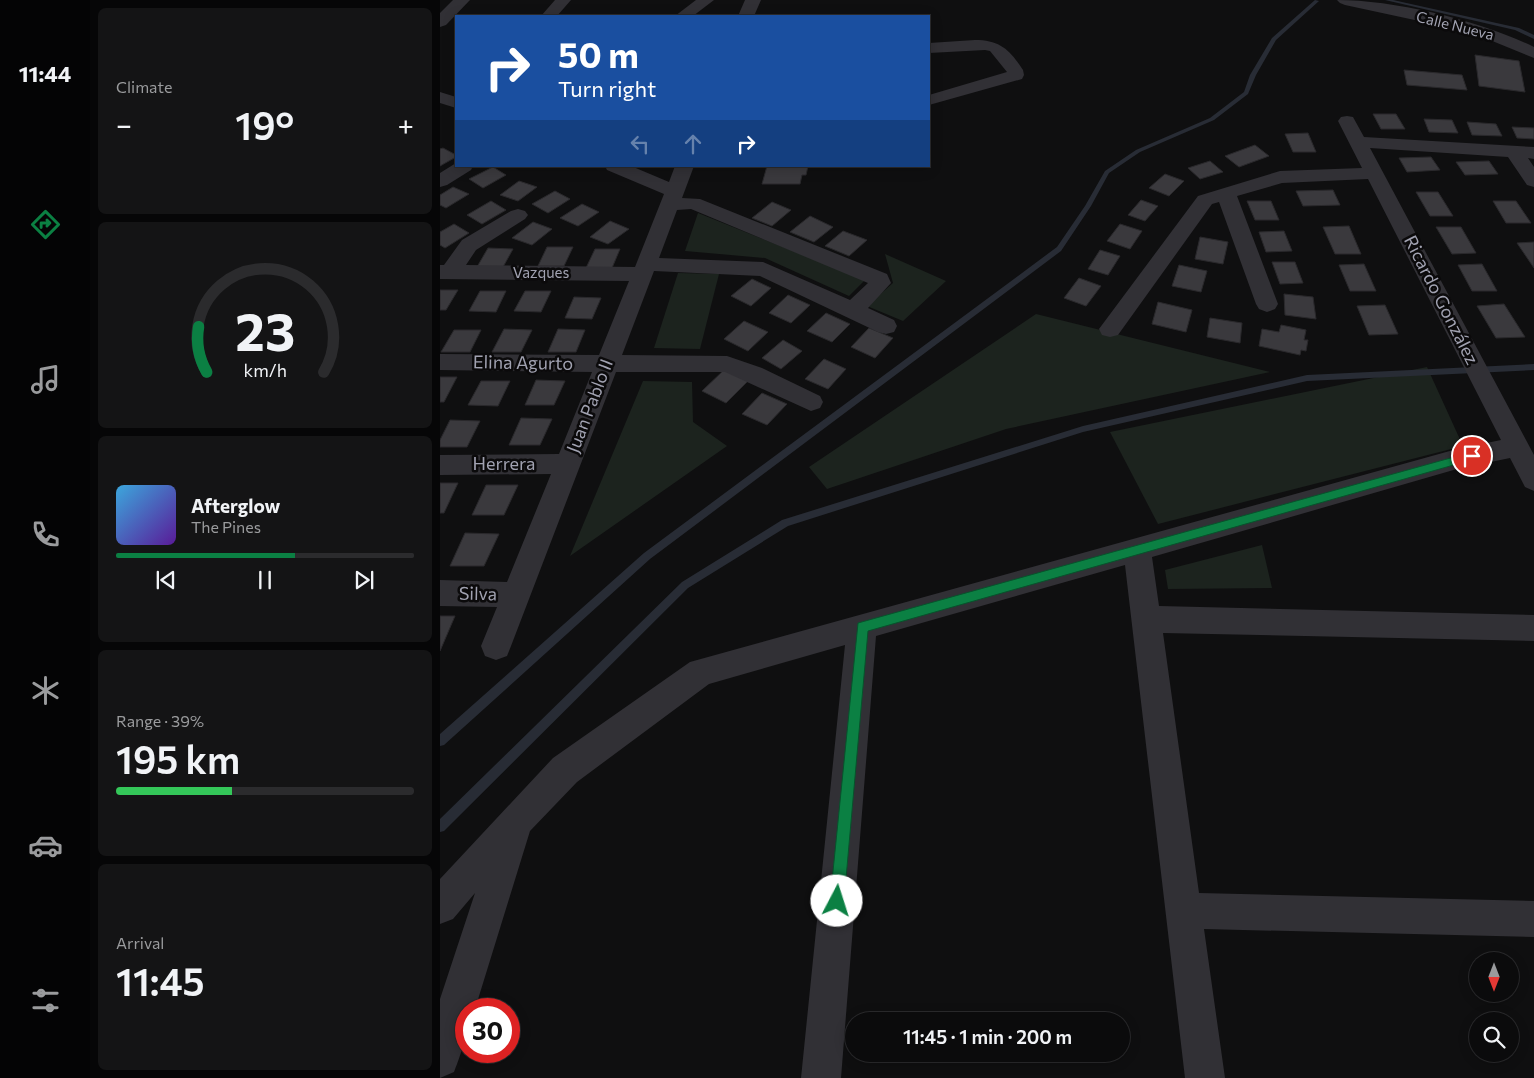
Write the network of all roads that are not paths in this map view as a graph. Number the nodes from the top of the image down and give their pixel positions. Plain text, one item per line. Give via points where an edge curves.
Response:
1 (462, 0) edge
2 (563, 0) edge
3 (706, 0) edge
4 (753, 0) edge
5 (1345, 0) edge
6 (550, 15) edge
7 (685, 15) edge
8 (746, 15) edge
9 (440, 22) edge
10 (930, 48) edge
11 (1534, 53) edge
12 (930, 100) edge
13 (1347, 121) dead end
14 (1358, 142) junction
15 (1514, 152) junction
16 (1534, 153) edge
17 (462, 167) edge
18 (616, 167) edge
19 (685, 167) edge
20 (1374, 172) junction
21 (440, 181) edge
22 (1534, 181) edge
23 (1226, 194) junction
24 (672, 198) junction
25 (518, 215) dead end
26 (644, 269) junction
27 (445, 272) edge
28 (1267, 304) dead end
29 (853, 310) junction
30 (886, 326) dead end
31 (1110, 329) dead end
32 (440, 362) edge
33 (606, 364) junction
34 (811, 402) dead end
35 (1517, 447) junction
36 (568, 464) junction
37 (440, 465) edge
38 (1534, 480) edge
39 (1137, 549) junction
40 (440, 593) edge
41 (516, 595) junction
42 (1146, 619) junction
43 (862, 627) junction
44 (1534, 628) edge
45 (496, 646) dead end
46 (515, 822) junction
47 (440, 906) edge
48 (1184, 911) junction
49 (1534, 919) edge
50 (440, 1058) edge
51 (821, 1078) edge
52 (1206, 1078) edge

1 - 9 street
2 - 6 street
3 - 7 street
4 - 8 street
5 - 11 street, Calle Nueva via 1484,32
10 - 12 street via 986,45 996,48 1016,70 1016,75
13 - 14 street, Ricardo González
14 - 15 street
14 - 20 street, Ricardo González
15 - 16 street
15 - 22 street
17 - 21 street
18 - 24 street
19 - 24 street, Juan Pablo II
20 - 23 street via 1280,177
20 - 35 street, Ricardo González
23 - 28 street
23 - 31 street via 1205,200
24 - 26 street, Juan Pablo II
24 - 29 street via 693,203 879,279 880,283
25 - 27 street via 469,245
26 - 27 street, Vazques
26 - 29 street, Vazques via 763,269
26 - 33 street, Juan Pablo II
29 - 30 street, Vazques
32 - 33 street, Elina Agurto
33 - 34 street, Elina Agurto via 726,364
33 - 36 street, Juan Pablo II
35 - 38 street, Ricardo González
35 - 39 street via 1457,459
36 - 37 street, Herrera
36 - 41 street, Juan Pablo II
39 - 42 street
39 - 43 street
40 - 41 street, Silva
41 - 45 street, Juan Pablo II
42 - 44 street
42 - 48 street
43 - 46 street via 701,672 565,770
43 - 51 street
46 - 47 street
46 - 50 street
48 - 49 street
48 - 52 street

